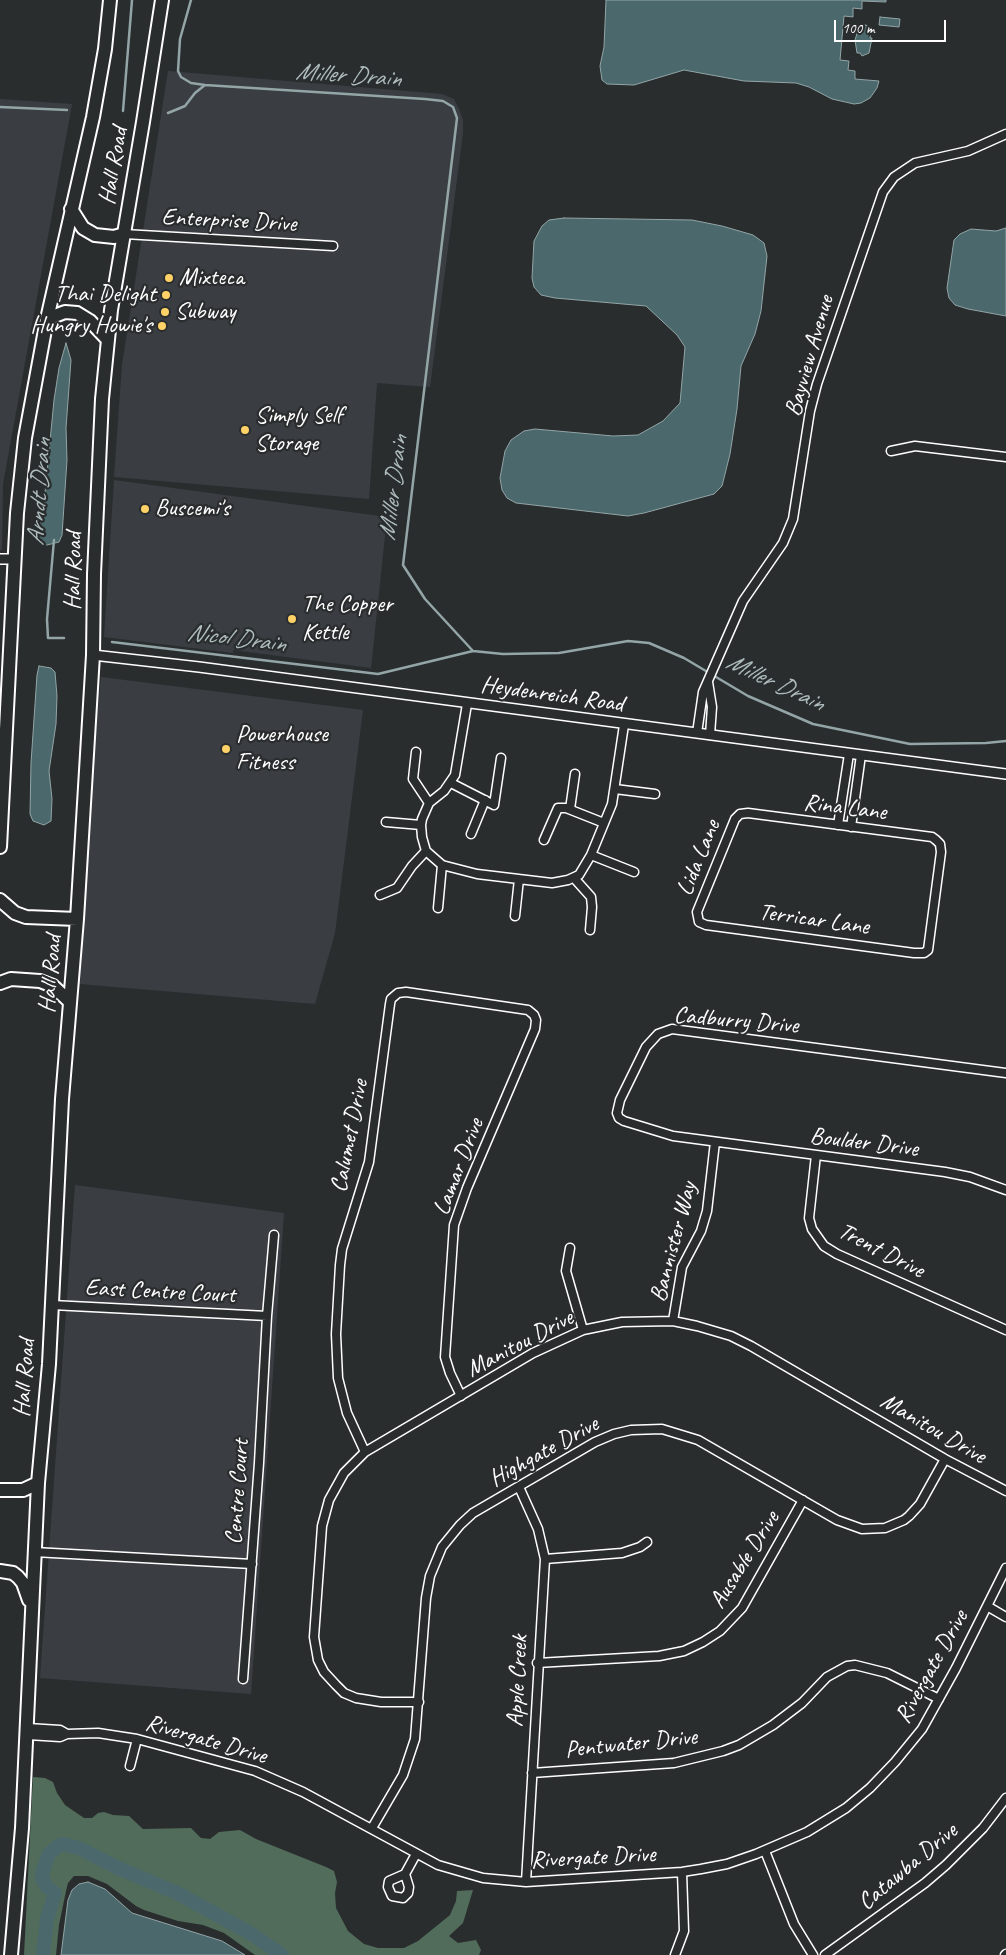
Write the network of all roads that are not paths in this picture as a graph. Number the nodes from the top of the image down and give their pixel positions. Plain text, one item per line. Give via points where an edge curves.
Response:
1 (110, 0) edge
2 (162, 0) edge
3 (1006, 134) edge
4 (71, 209) junction
5 (124, 234) junction
6 (333, 246) dead end
7 (47, 318) junction
8 (107, 339) junction
9 (891, 450) dead end
10 (1006, 457) edge
11 (0, 558) edge
12 (15, 559) junction
13 (94, 655) junction
14 (708, 682) junction
15 (467, 704) junction
16 (624, 725) junction
17 (697, 733) junction
18 (710, 735) junction
19 (416, 752) dead end
20 (849, 754) junction
21 (861, 755) junction
22 (500, 758) dead end
23 (575, 774) dead end
24 (1006, 774) edge
25 (451, 783) junction
26 (615, 789) junction
27 (655, 794) dead end
28 (485, 800) junction
29 (429, 803) junction
30 (570, 810) junction
31 (744, 813) joint
32 (386, 822) dead end
33 (604, 823) junction
34 (421, 825) junction
35 (838, 825) junction
36 (851, 827) junction
37 (471, 834) dead end
38 (544, 840) dead end
39 (0, 847) edge
40 (426, 851) junction
41 (591, 855) junction
42 (442, 865) junction
43 (634, 872) dead end
44 (574, 878) junction
45 (519, 879) junction
46 (380, 895) dead end
47 (0, 900) edge
48 (438, 908) dead end
49 (515, 916) dead end
50 (77, 919) junction
51 (699, 922) joint
52 (590, 930) dead end
53 (924, 953) joint
54 (0, 983) edge
55 (70, 1002) junction
56 (534, 1016) joint
57 (1006, 1073) edge
58 (715, 1142) junction
59 (816, 1156) junction
60 (1006, 1190) edge
61 (274, 1235) dead end
62 (570, 1248) dead end
63 (52, 1305) junction
64 (267, 1316) junction
65 (673, 1321) junction
66 (583, 1330) junction
67 (1006, 1330) edge
68 (461, 1396) junction
69 (365, 1452) junction
70 (946, 1459) junction
71 (38, 1483) junction
72 (519, 1487) junction
73 (0, 1490) edge
74 (1006, 1491) edge
75 (803, 1500) junction
76 (648, 1542) dead end
77 (34, 1552) junction
78 (544, 1559) junction
79 (252, 1564) junction
80 (1006, 1568) edge
81 (0, 1571) edge
82 (31, 1606) junction
83 (987, 1606) junction
84 (1006, 1617) edge
85 (538, 1663) junction
86 (243, 1680) dead end
87 (939, 1699) junction
88 (419, 1702) junction
89 (28, 1732) junction
90 (137, 1739) junction
91 (130, 1766) dead end
92 (532, 1773) junction
93 (1006, 1798) edge
94 (372, 1828) junction
95 (765, 1851) junction
96 (416, 1854) junction
97 (682, 1872) junction
98 (404, 1874) dead end
99 (526, 1882) junction
100 (11, 1955) edge
101 (675, 1955) edge
102 (813, 1955) edge
103 (825, 1955) edge

1 - 4 highway, Hall Road via 93,117
2 - 5 highway, Hall Road
3 - 14 street, Bayview Avenue via 968,151 915,163 894,177 883,192 816,384 791,525 777,553 743,601
4 - 5 highway via 83,228 95,235 114,237
4 - 7 highway, Hall Road
5 - 6 street, Enterprise Drive
5 - 8 highway, Hall Road
7 - 8 highway via 65,312 77,313
7 - 12 highway, Hall Road via 29,414
8 - 13 highway, Hall Road via 99,447
9 - 10 street via 915,446
11 - 12 street
12 - 39 highway, Hall Road
13 - 15 street, Heydenreich Road
13 - 50 highway, Hall Road
14 - 17 street, Bayview Avenue via 701,697
14 - 18 street via 712,707
15 - 16 street, Heydenreich Road
15 - 25 street via 458,766
16 - 17 street, Heydenreich Road
16 - 26 street
17 - 18 street, Heydenreich Road
18 - 20 street, Heydenreich Road
19 - 29 street via 413,779
20 - 21 street, Heydenreich Road
20 - 35 street
21 - 24 street, Heydenreich Road
21 - 36 street
22 - 28 street via 494,805
23 - 30 street
25 - 28 street
25 - 29 street
26 - 27 street
26 - 33 street
28 - 37 street
29 - 34 street
30 - 33 street
30 - 38 street via 558,808
31 - 35 street, Rina Lane
31 - 51 street, Lida Lane via 735,819 697,912
32 - 34 street
33 - 41 street
34 - 40 street
35 - 36 street, Rina Lane
36 - 53 street, Rina Lane via 932,838 940,844 929,944
40 - 42 street
40 - 46 street via 398,888
41 - 43 street
41 - 44 street via 583,871
42 - 45 street via 464,872
42 - 48 street
44 - 45 street via 552,883
44 - 52 street via 591,898
45 - 49 street
47 - 50 highway via 15,913 26,917
50 - 55 highway, Hall Road
51 - 53 street, Terricar Lane
54 - 55 highway via 11,979 40,981 53,986
55 - 63 highway, Hall Road
56 - 68 street, Lamar Drive via 535,1029 454,1225 445,1357
56 - 69 street, Calumet Drive via 528,1010 406,992 391,999 371,1153 341,1257 336,1334 339,1387
57 - 58 street, Cadburry Drive via 692,1031 672,1030 658,1034 646,1047 620,1100 618,1118 674,1136
58 - 59 street, Boulder Drive
58 - 65 street, Bannister Way via 707,1211 701,1231 682,1267
59 - 60 street, Boulder Drive via 945,1172
59 - 67 street, Trent Drive via 810,1218 812,1229 824,1246
61 - 64 street, Centre Court
62 - 66 street via 566,1270
63 - 64 street, East Centre Court
63 - 71 highway, Hall Road
64 - 79 street, Centre Court
65 - 66 street, Manitou Drive via 627,1322
65 - 70 street, Manitou Drive via 713,1330 752,1346
66 - 68 street, Manitou Drive via 542,1348
68 - 69 street, Manitou Drive
69 - 88 street, Manitou Drive via 341,1478 324,1514 315,1647 324,1672 344,1692 364,1701
70 - 74 street, Manitou Drive
70 - 75 street, Highgate Drive via 920,1504 904,1520 885,1528 862,1529 847,1524
71 - 73 highway via 23,1490
71 - 77 highway, Hall Road
72 - 75 street, Highgate Drive via 586,1447 614,1434 644,1428 662,1429 698,1440
72 - 78 street, Apple Creek via 538,1528
72 - 88 street, Highgate Drive via 466,1518 437,1557 426,1598
75 - 85 street, Ausable Drive via 742,1608 720,1631 703,1642 684,1651 659,1656
76 - 78 street via 622,1553
77 - 79 street, Centre Court
77 - 82 highway, Hall Road
78 - 85 street, Apple Creek
79 - 86 street
80 - 83 street, Rivergate Drive
81 - 82 highway via 18,1577
82 - 89 highway, Hall Road
83 - 84 street
83 - 87 street, Rivergate Drive
85 - 92 street, Apple Creek
87 - 92 street, Pentwater Drive via 887,1673 856,1665 847,1666 827,1677 802,1703 773,1725 724,1751 674,1763
87 - 95 street, Rivergate Drive via 910,1746 870,1788 824,1824
88 - 94 street, Highgate Drive via 410,1755 395,1792
89 - 90 street, Rivergate Drive via 60,1737 98,1733
89 - 100 highway, Hall Road
90 - 91 street
90 - 94 street, Rivergate Drive via 255,1771
92 - 99 street, Apple Creek
93 - 103 street, Catawba Drive via 983,1828 932,1877
94 - 96 street, Rivergate Drive
95 - 97 street, Rivergate Drive via 727,1864
95 - 102 street via 794,1924
96 - 98 street
96 - 99 street, Rivergate Drive via 465,1874
97 - 99 street, Rivergate Drive
97 - 101 street via 684,1931

